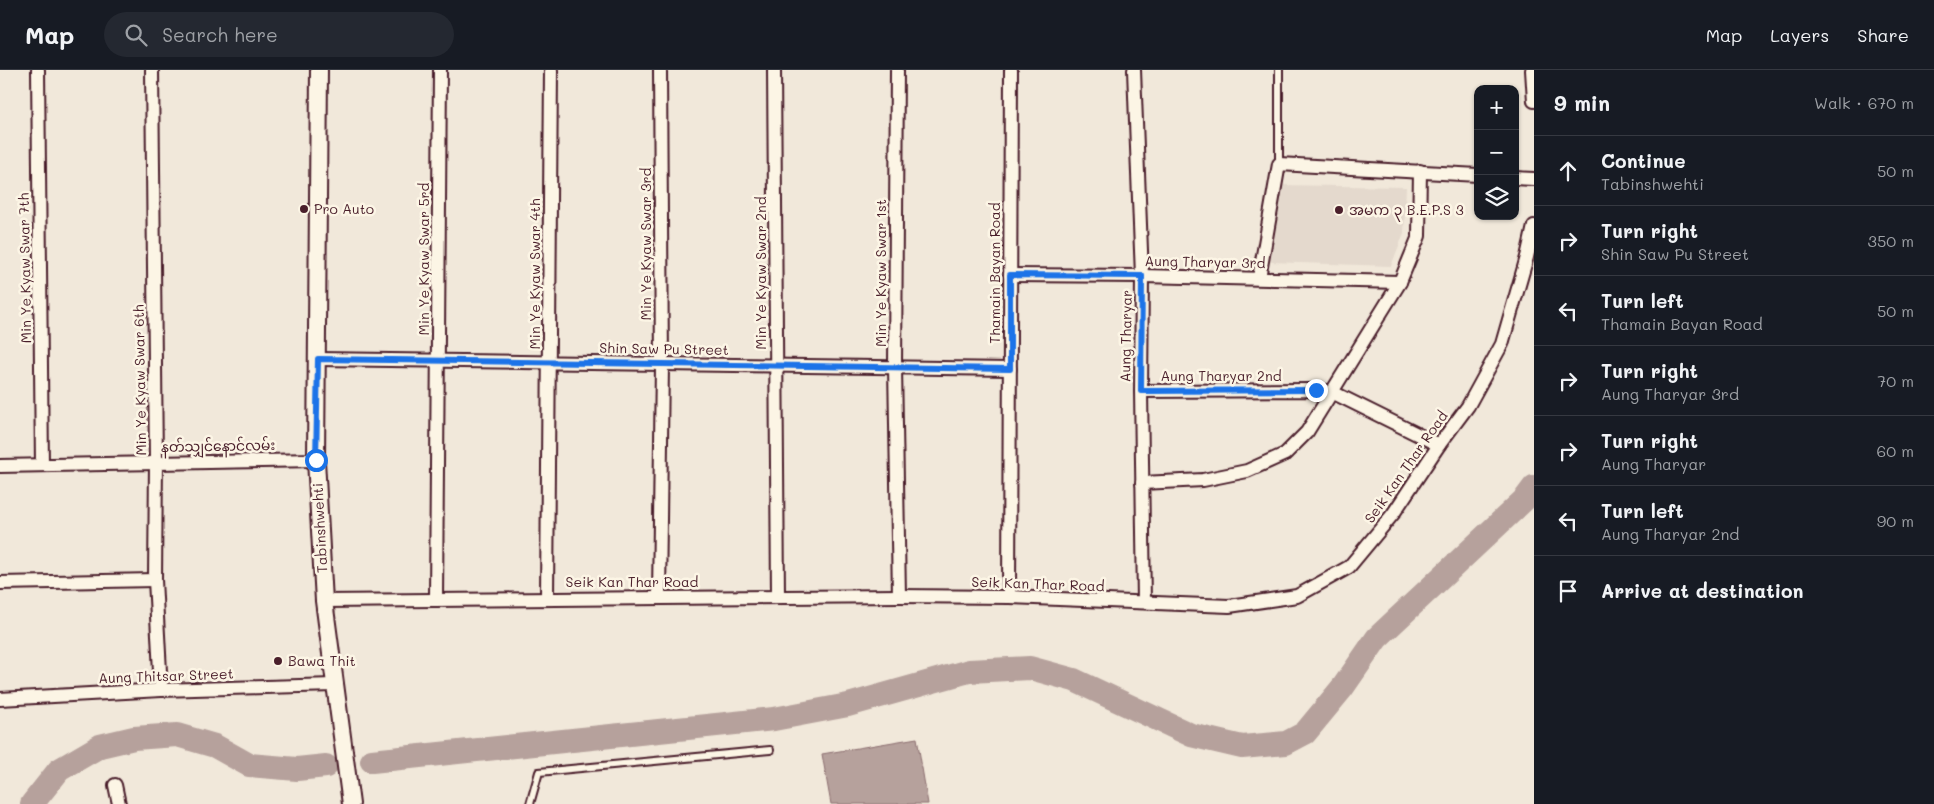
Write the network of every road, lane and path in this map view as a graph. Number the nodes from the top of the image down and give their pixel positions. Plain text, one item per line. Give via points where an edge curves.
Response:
1 (38, 70) edge
2 (152, 70) edge
3 (319, 70) edge
4 (440, 70) edge
5 (551, 70) edge
6 (660, 70) edge
7 (774, 70) edge
8 (897, 70) edge
9 (1011, 70) edge
10 (1134, 70) edge
11 (1278, 70) edge
12 (1532, 70) edge
13 (1534, 101) edge
14 (1279, 164) junction
15 (1420, 171) junction
16 (1474, 175) edge
17 (1519, 178) edge
18 (1534, 179) edge
19 (1534, 226) edge
20 (1010, 275) junction
21 (1142, 276) junction
22 (1259, 278) junction
23 (1400, 282) junction
24 (318, 359) junction
25 (438, 360) junction
26 (549, 362) junction
27 (662, 365) junction
28 (776, 366) junction
29 (895, 367) junction
30 (1010, 369) junction
31 (1141, 391) junction
32 (1332, 392) junction
33 (1439, 445) junction
34 (316, 460) junction
35 (156, 462) junction
36 (42, 465) junction
37 (0, 466) edge
38 (1142, 482) junction
39 (155, 580) junction
40 (0, 583) edge
41 (778, 596) junction
42 (899, 596) junction
43 (1009, 596) junction
44 (547, 598) junction
45 (659, 598) junction
46 (436, 599) junction
47 (324, 601) junction
48 (1144, 602) junction
49 (334, 685) junction
50 (161, 690) junction
51 (0, 699) edge
52 (770, 750) dead end
53 (115, 785) dead end
54 (119, 804) edge
55 (351, 804) edge
56 (530, 804) edge

1 - 36 street, Min Ye Kyaw Swar 7th
2 - 35 street, Min Ye Kyaw Swar 6th
3 - 24 main road, Tabinshwehti
4 - 25 street, Min Ye Kyaw Swar 5rd
5 - 26 street, Min Ye Kyaw Swar 4th
6 - 27 street, Min Ye Kyaw Swar 3rd
7 - 28 street, Min Ye Kyaw Swar 2nd
8 - 29 street, Min Ye Kyaw Swar 1st
9 - 20 street, Thamain Bayan Road
10 - 21 street, Aung Tharyar
11 - 14 lane
12 - 13 street
14 - 15 street
14 - 22 street
15 - 16 street
15 - 23 street via 1419,236
17 - 18 street
19 - 33 street, Seik Kan Thar Road via 1502,344 1468,406
20 - 21 street, Aung Tharyar 3rd
20 - 30 street, Thamain Bayan Road
21 - 22 street, Aung Tharyar 3rd
21 - 31 street, Aung Tharyar
22 - 23 street, Aung Tharyar 3rd
23 - 32 street
24 - 25 street, Shin Saw Pu Street
24 - 34 main road, Tabinshwehti
25 - 26 street, Shin Saw Pu Street
25 - 46 street, Min Ye Kyaw Swar 5rd
26 - 27 street, Shin Saw Pu Street
26 - 44 street, Min Ye Kyaw Swar 4th
27 - 28 street, Shin Saw Pu Street
27 - 45 street, Min Ye Kyaw Swar 3rd
28 - 29 street, Shin Saw Pu Street
28 - 41 street, Min Ye Kyaw Swar 2nd
29 - 30 street, Shin Saw Pu Street
29 - 42 street, Min Ye Kyaw Swar 1st
30 - 43 street, Thamain Bayan Road
31 - 32 street, Aung Tharyar 2nd
31 - 38 street, Aung Tharyar
32 - 33 street, Aung Tharyar 2nd
32 - 38 street via 1307,432 1285,454 1247,471 1202,480
33 - 48 street, Seik Kan Thar Road via 1393,514 1349,567 1297,596 1229,606
34 - 35 street, နတ်သျှင်နောင်လမ်း
34 - 47 main road, Tabinshwehti
35 - 36 street, နတ်သျှင်နောင်လမ်း
35 - 39 street, Min Ye Kyaw Swar 6th
36 - 37 street, နတ်သျှင်နောင်လမ်း
38 - 48 street, Aung Tharyar
39 - 40 street
39 - 50 street, Min Ye Kyaw Swar 6th
41 - 42 street, Seik Kan Thar Road
41 - 45 street, Seik Kan Thar Road
42 - 43 street, Seik Kan Thar Road
43 - 48 street, Seik Kan Thar Road
44 - 45 street, Seik Kan Thar Road
44 - 46 street, Seik Kan Thar Road
46 - 47 street, Seik Kan Thar Road
47 - 49 main road, Tabinshwehti
49 - 50 street, Aung Thitsar Street
49 - 55 main road, Tabinshwehti
50 - 51 street, Aung Thitsar Street
52 - 56 lane via 538,772
53 - 54 street

